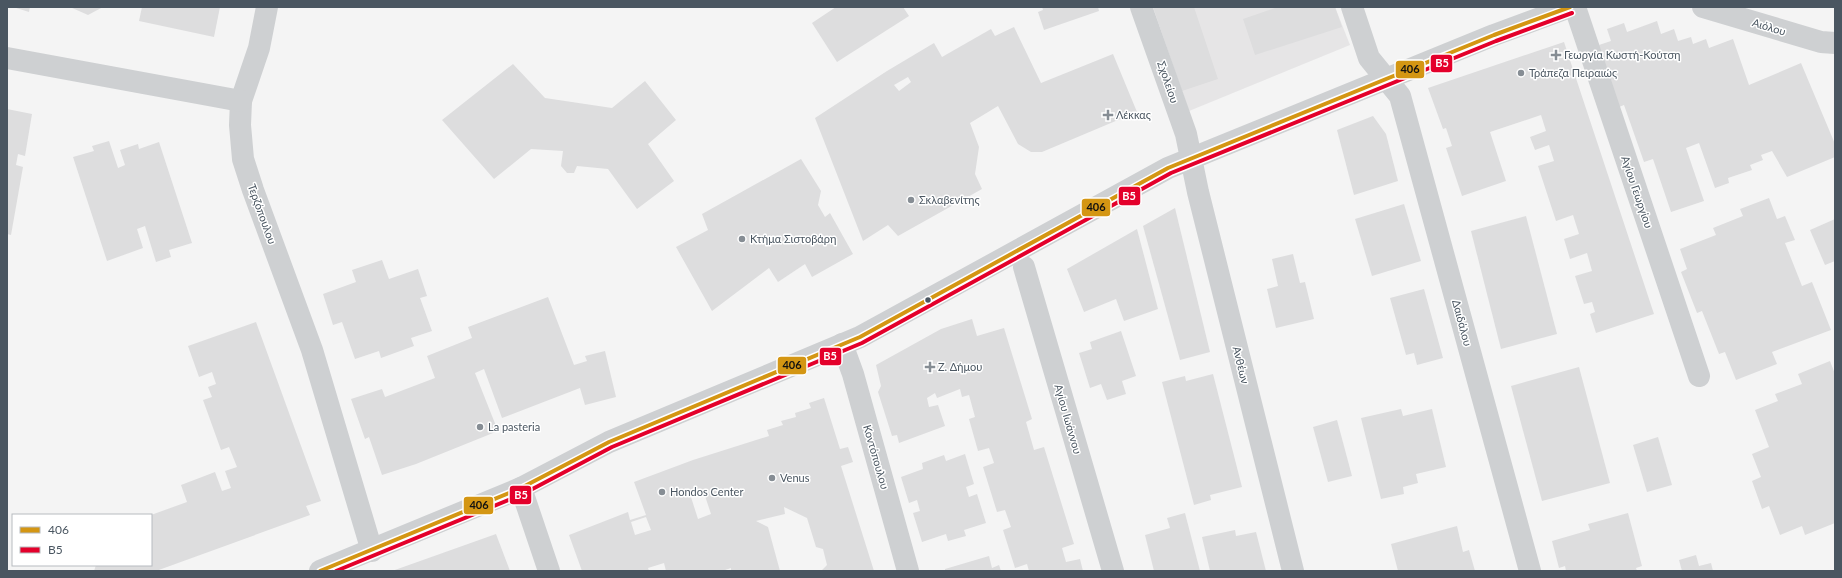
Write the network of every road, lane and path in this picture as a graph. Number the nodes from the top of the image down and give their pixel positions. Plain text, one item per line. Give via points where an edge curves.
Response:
1 (267, 7) edge
2 (1141, 7) edge
3 (1352, 7) edge
4 (1570, 7) edge
5 (1575, 7) edge
6 (1703, 7) edge
7 (1835, 43) edge
8 (7, 58) edge
9 (1386, 78) junction
10 (241, 101) junction
11 (1191, 158) junction
12 (1024, 267) dead end
13 (842, 344) junction
14 (1698, 376) dead end
15 (521, 488) junction
16 (372, 550) junction
17 (320, 571) edge
18 (549, 571) edge
19 (908, 571) edge
20 (1113, 571) edge
21 (1293, 571) edge
22 (1530, 571) edge

1 - 10 street, Τερζόπουλου via 258,48
2 - 11 street, Σχολείου via 1186,134
3 - 9 street via 1369,58
4 - 9 street
5 - 14 street, Αγίου Γεωργίου
6 - 7 street, Αιόλου via 1821,42
8 - 10 street
9 - 11 street
9 - 22 street, Δαιδάλου via 1400,96
10 - 16 street, Τερζόπουλου via 243,159 312,350
11 - 13 street via 1168,168 860,337
11 - 21 street, Ανθέων
12 - 20 street, Αγίου Ιωάννου
13 - 15 street via 609,442
13 - 19 street, Κοντόπουλου via 853,374
15 - 16 street
15 - 18 street
16 - 17 street

